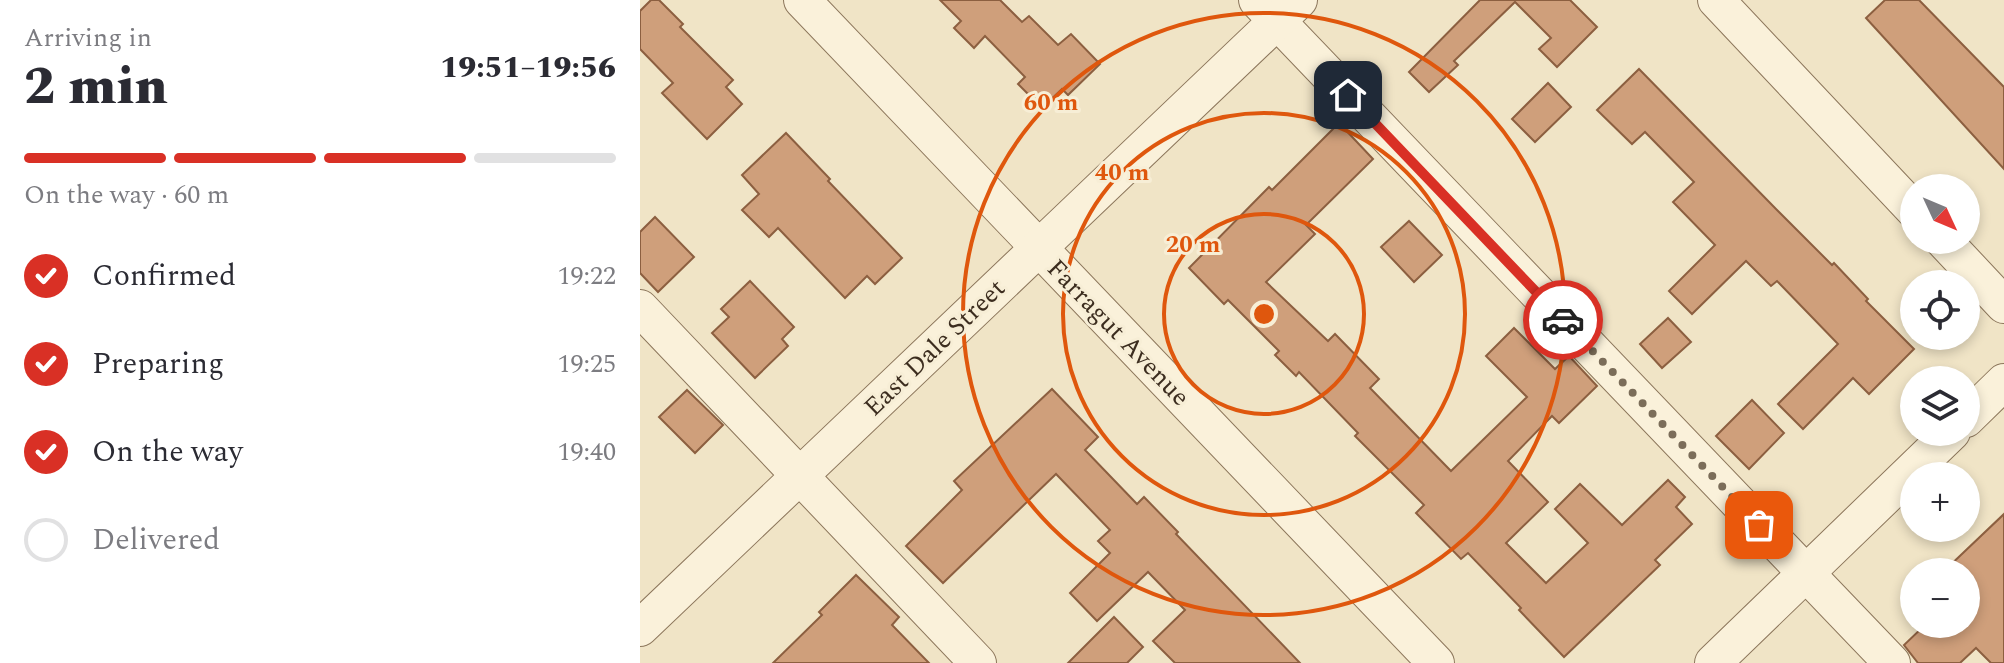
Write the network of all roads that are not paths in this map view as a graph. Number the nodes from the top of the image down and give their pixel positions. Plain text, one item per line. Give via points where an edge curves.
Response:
1 (802, 0) edge
2 (1716, 0) edge
3 (1278, 7) edge
4 (1900, 195) edge
5 (1038, 248) junction
6 (1956, 254) edge
7 (2004, 305) edge
8 (640, 308) edge
9 (2004, 382) edge
10 (1980, 405) edge
11 (1938, 446) edge
12 (799, 476) junction
13 (1806, 573) junction
14 (640, 628) edge
15 (1887, 662) edge
16 (978, 663) edge
17 (1436, 663) edge
18 (1713, 663) edge

1 - 5 street, Farragut Avenue
2 - 4 street
3 - 5 street, East Dale Street
3 - 13 street
5 - 12 street, East Dale Street
5 - 17 street, Farragut Avenue
6 - 7 street
8 - 12 street
9 - 10 street
11 - 13 street
12 - 14 street, East Dale Street
12 - 16 street
13 - 15 street
13 - 18 street

